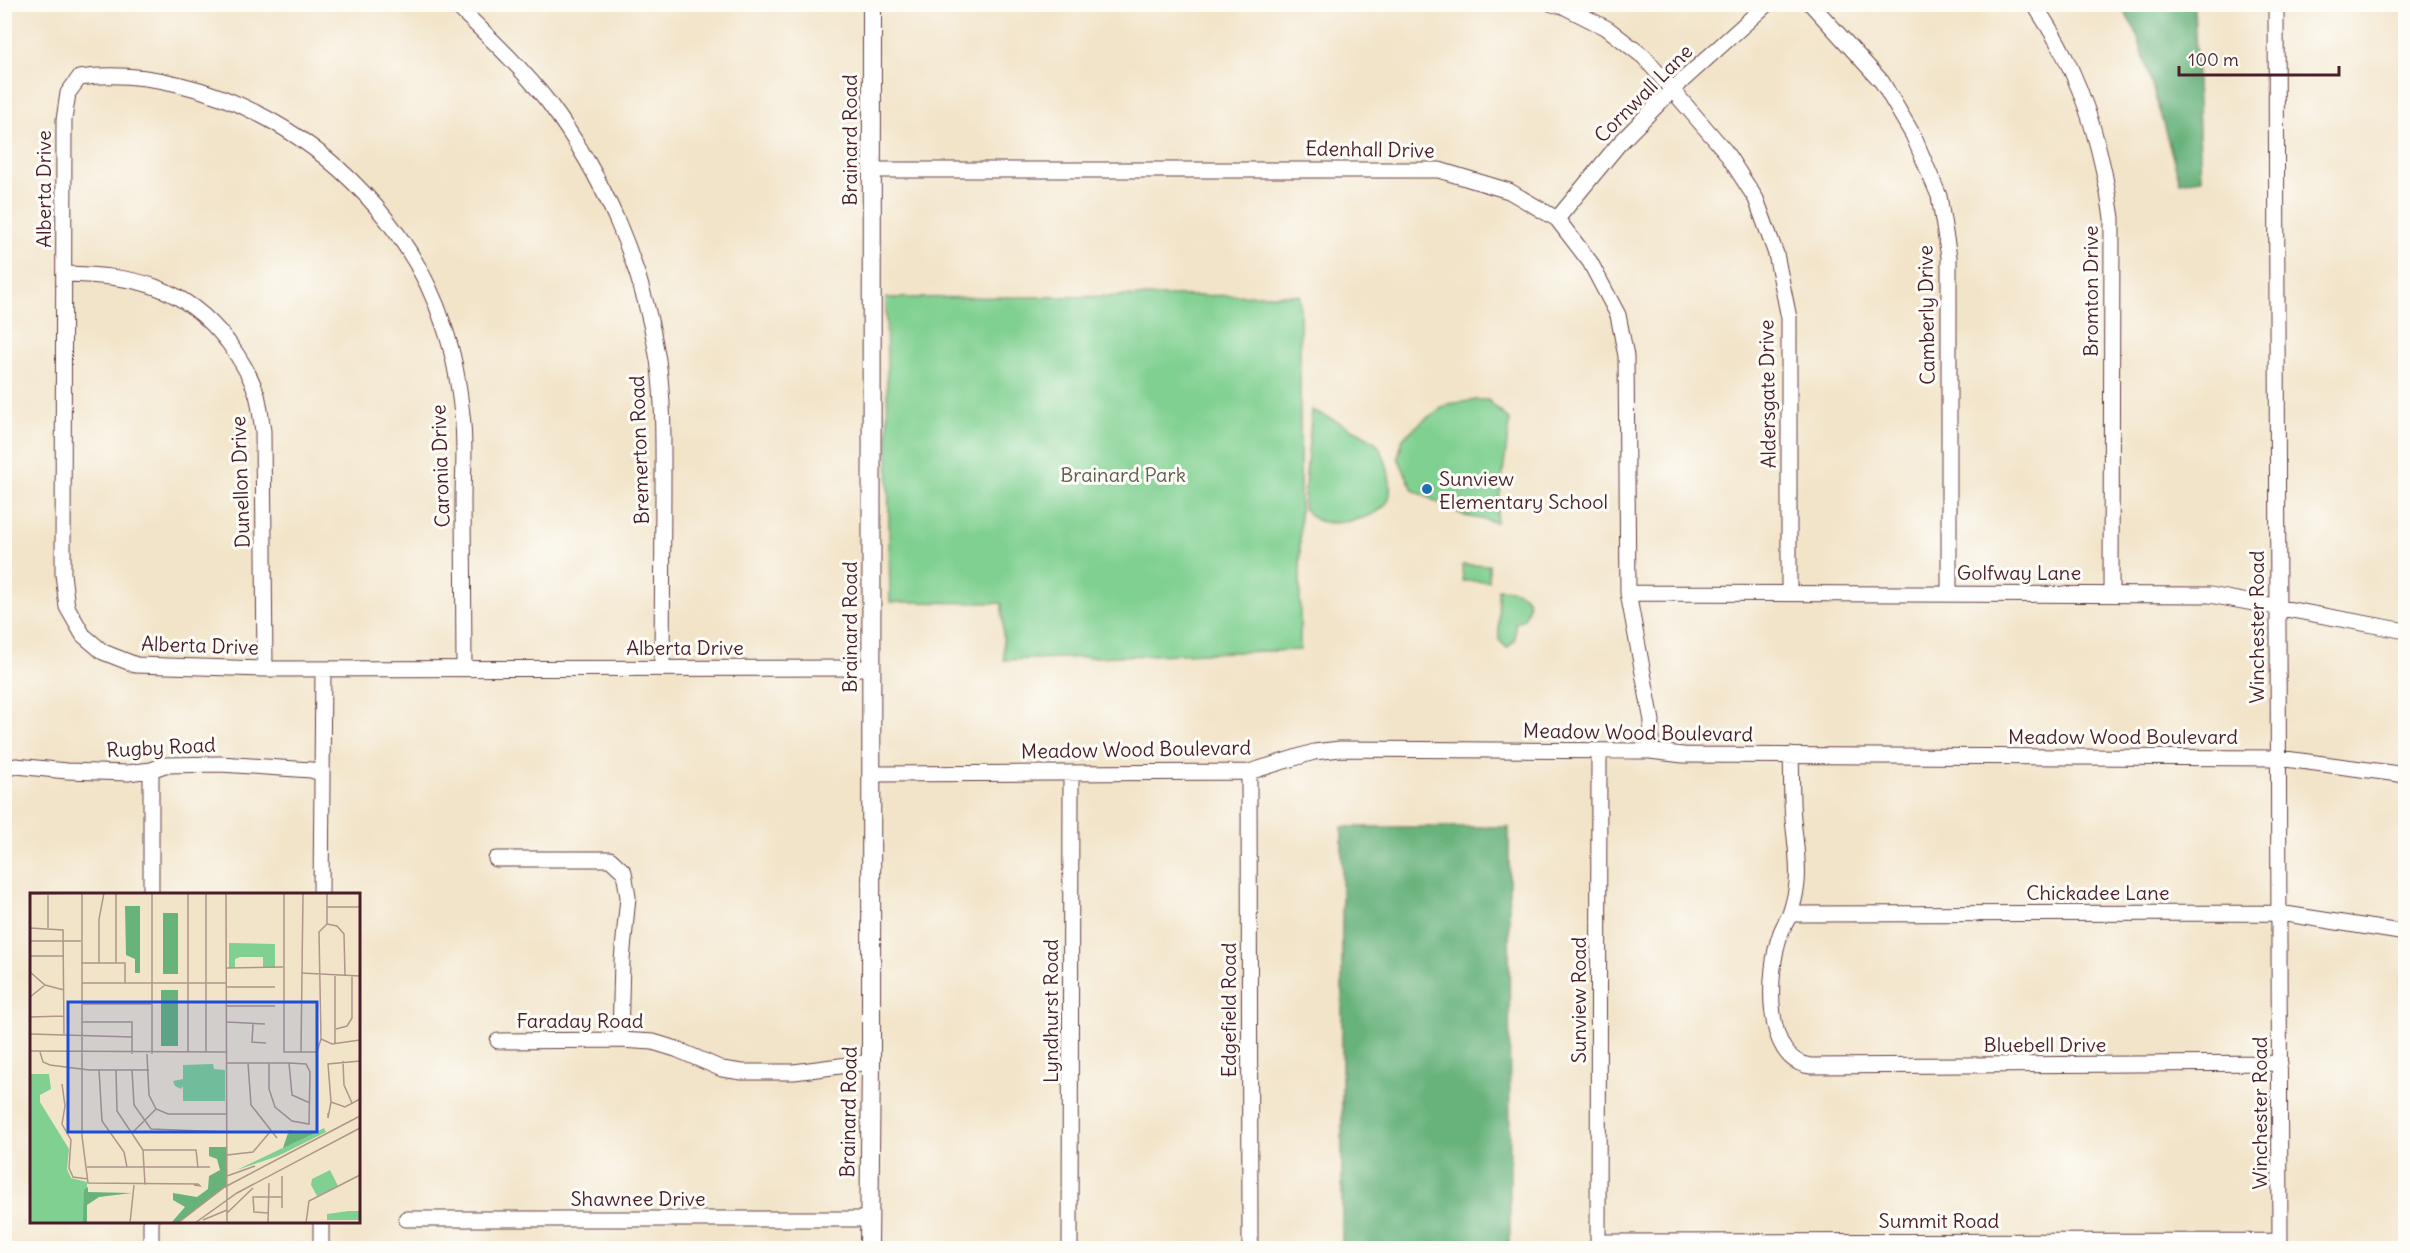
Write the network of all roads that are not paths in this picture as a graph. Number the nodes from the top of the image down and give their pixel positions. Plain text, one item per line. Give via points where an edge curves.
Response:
1 (455, 4) edge
2 (872, 4) edge
3 (1552, 4) edge
4 (1767, 4) edge
5 (1811, 4) edge
6 (2034, 4) edge
7 (2276, 4) edge
8 (1672, 90) junction
9 (68, 93) joint
10 (871, 170) junction
11 (1557, 219) junction
12 (65, 274) junction
13 (1628, 593) junction
14 (1789, 593) junction
15 (1949, 593) junction
16 (2111, 593) junction
17 (2277, 608) junction
18 (2406, 631) edge
19 (464, 668) junction
20 (663, 668) junction
21 (871, 668) junction
22 (265, 669) junction
23 (323, 669) junction
24 (1599, 751) junction
25 (1650, 751) junction
26 (1791, 755) junction
27 (2278, 758) junction
28 (4, 769) edge
29 (151, 770) junction
30 (1249, 772) junction
31 (321, 773) junction
32 (1071, 773) junction
33 (871, 774) junction
34 (2406, 775) edge
35 (496, 860) dead end
36 (151, 893) edge
37 (321, 893) edge
38 (2278, 913) junction
39 (1790, 914) junction
40 (2406, 933) edge
41 (620, 1040) junction
42 (498, 1041) dead end
43 (871, 1062) junction
44 (2280, 1063) junction
45 (406, 1219) dead end
46 (869, 1219) junction
47 (151, 1223) edge
48 (321, 1223) edge
49 (1598, 1245) edge
50 (2280, 1245) edge
51 (151, 1248) edge
52 (321, 1248) edge
53 (869, 1248) edge
54 (1070, 1248) edge
55 (1250, 1248) edge

1 - 20 street, Bremerton Road via 503,50 549,103 584,156 633,257 648,308 663,414
2 - 10 main road, Brainard Road
3 - 8 street, Aldersgate Drive via 1608,29 1644,57
4 - 8 street, Cornwall Lane
5 - 15 street, Camberly Drive via 1882,82 1913,135 1939,196 1949,257
6 - 16 street, Bromton Drive via 2063,52 2084,100 2106,178 2112,218
7 - 17 street, Winchester Road
8 - 11 street, Cornwall Lane via 1618,145
8 - 14 street, Aldersgate Drive via 1725,151 1756,199 1776,254 1789,318
9 - 12 street, Alberta Drive via 64,120
9 - 19 street, Caronia Drive via 79,78 137,77 244,105 289,131 338,168 373,202 401,240 426,283 444,326 463,417
10 - 11 street, Edenhall Drive via 1439,170 1509,191
10 - 21 main road, Brainard Road
11 - 13 street, Edenhall Drive via 1590,262 1618,315 1626,356
12 - 22 street, Dunellon Drive via 108,276 150,285 183,298 213,323 238,356 256,394 263,431
12 - 22 street, Alberta Drive via 63,574 67,607 83,635 103,652 135,665
13 - 14 street, Golfway Lane
13 - 25 street, Edenhall Drive via 1652,721
14 - 15 street, Golfway Lane
15 - 16 street, Golfway Lane
16 - 17 street, Golfway Lane via 2210,595
17 - 18 street, Golfway Lane
17 - 27 street, Winchester Road
19 - 20 street, Alberta Drive
19 - 23 street, Alberta Drive
20 - 21 street, Alberta Drive
21 - 33 main road, Brainard Road
22 - 23 street, Alberta Drive
23 - 31 street
24 - 25 street, Meadow Wood Boulevard
24 - 30 street, Meadow Wood Boulevard via 1340,749
24 - 49 street, Sunview Road
25 - 26 street, Meadow Wood Boulevard via 1683,755
26 - 27 street, Meadow Wood Boulevard
26 - 39 street via 1797,883
27 - 34 street, Meadow Wood Boulevard
27 - 38 street, Winchester Road
28 - 29 street, Rugby Road via 16,766 128,773
29 - 31 street, Rugby Road via 165,765 220,764
29 - 36 street
30 - 32 street, Meadow Wood Boulevard
30 - 55 street, Edgefield Road
31 - 37 street
32 - 33 street, Meadow Wood Boulevard
32 - 54 street, Lyndhurst Road
33 - 43 main road, Brainard Road
35 - 41 street via 610,859 624,872 628,897
38 - 39 street, Chickadee Lane
38 - 40 street, Chickadee Lane
38 - 44 street, Winchester Road
39 - 44 street, Bluebell Drive via 1773,963 1774,1019 1786,1052 1795,1061 1811,1066
41 - 42 street, Faraday Road
41 - 43 street, Faraday Road via 653,1042 722,1069 742,1072 794,1072
43 - 46 main road, Brainard Road
44 - 50 street, Winchester Road
45 - 46 street, Shawnee Drive
46 - 53 main road, Brainard Road
47 - 51 street
48 - 52 street
49 - 50 street, Summit Road

